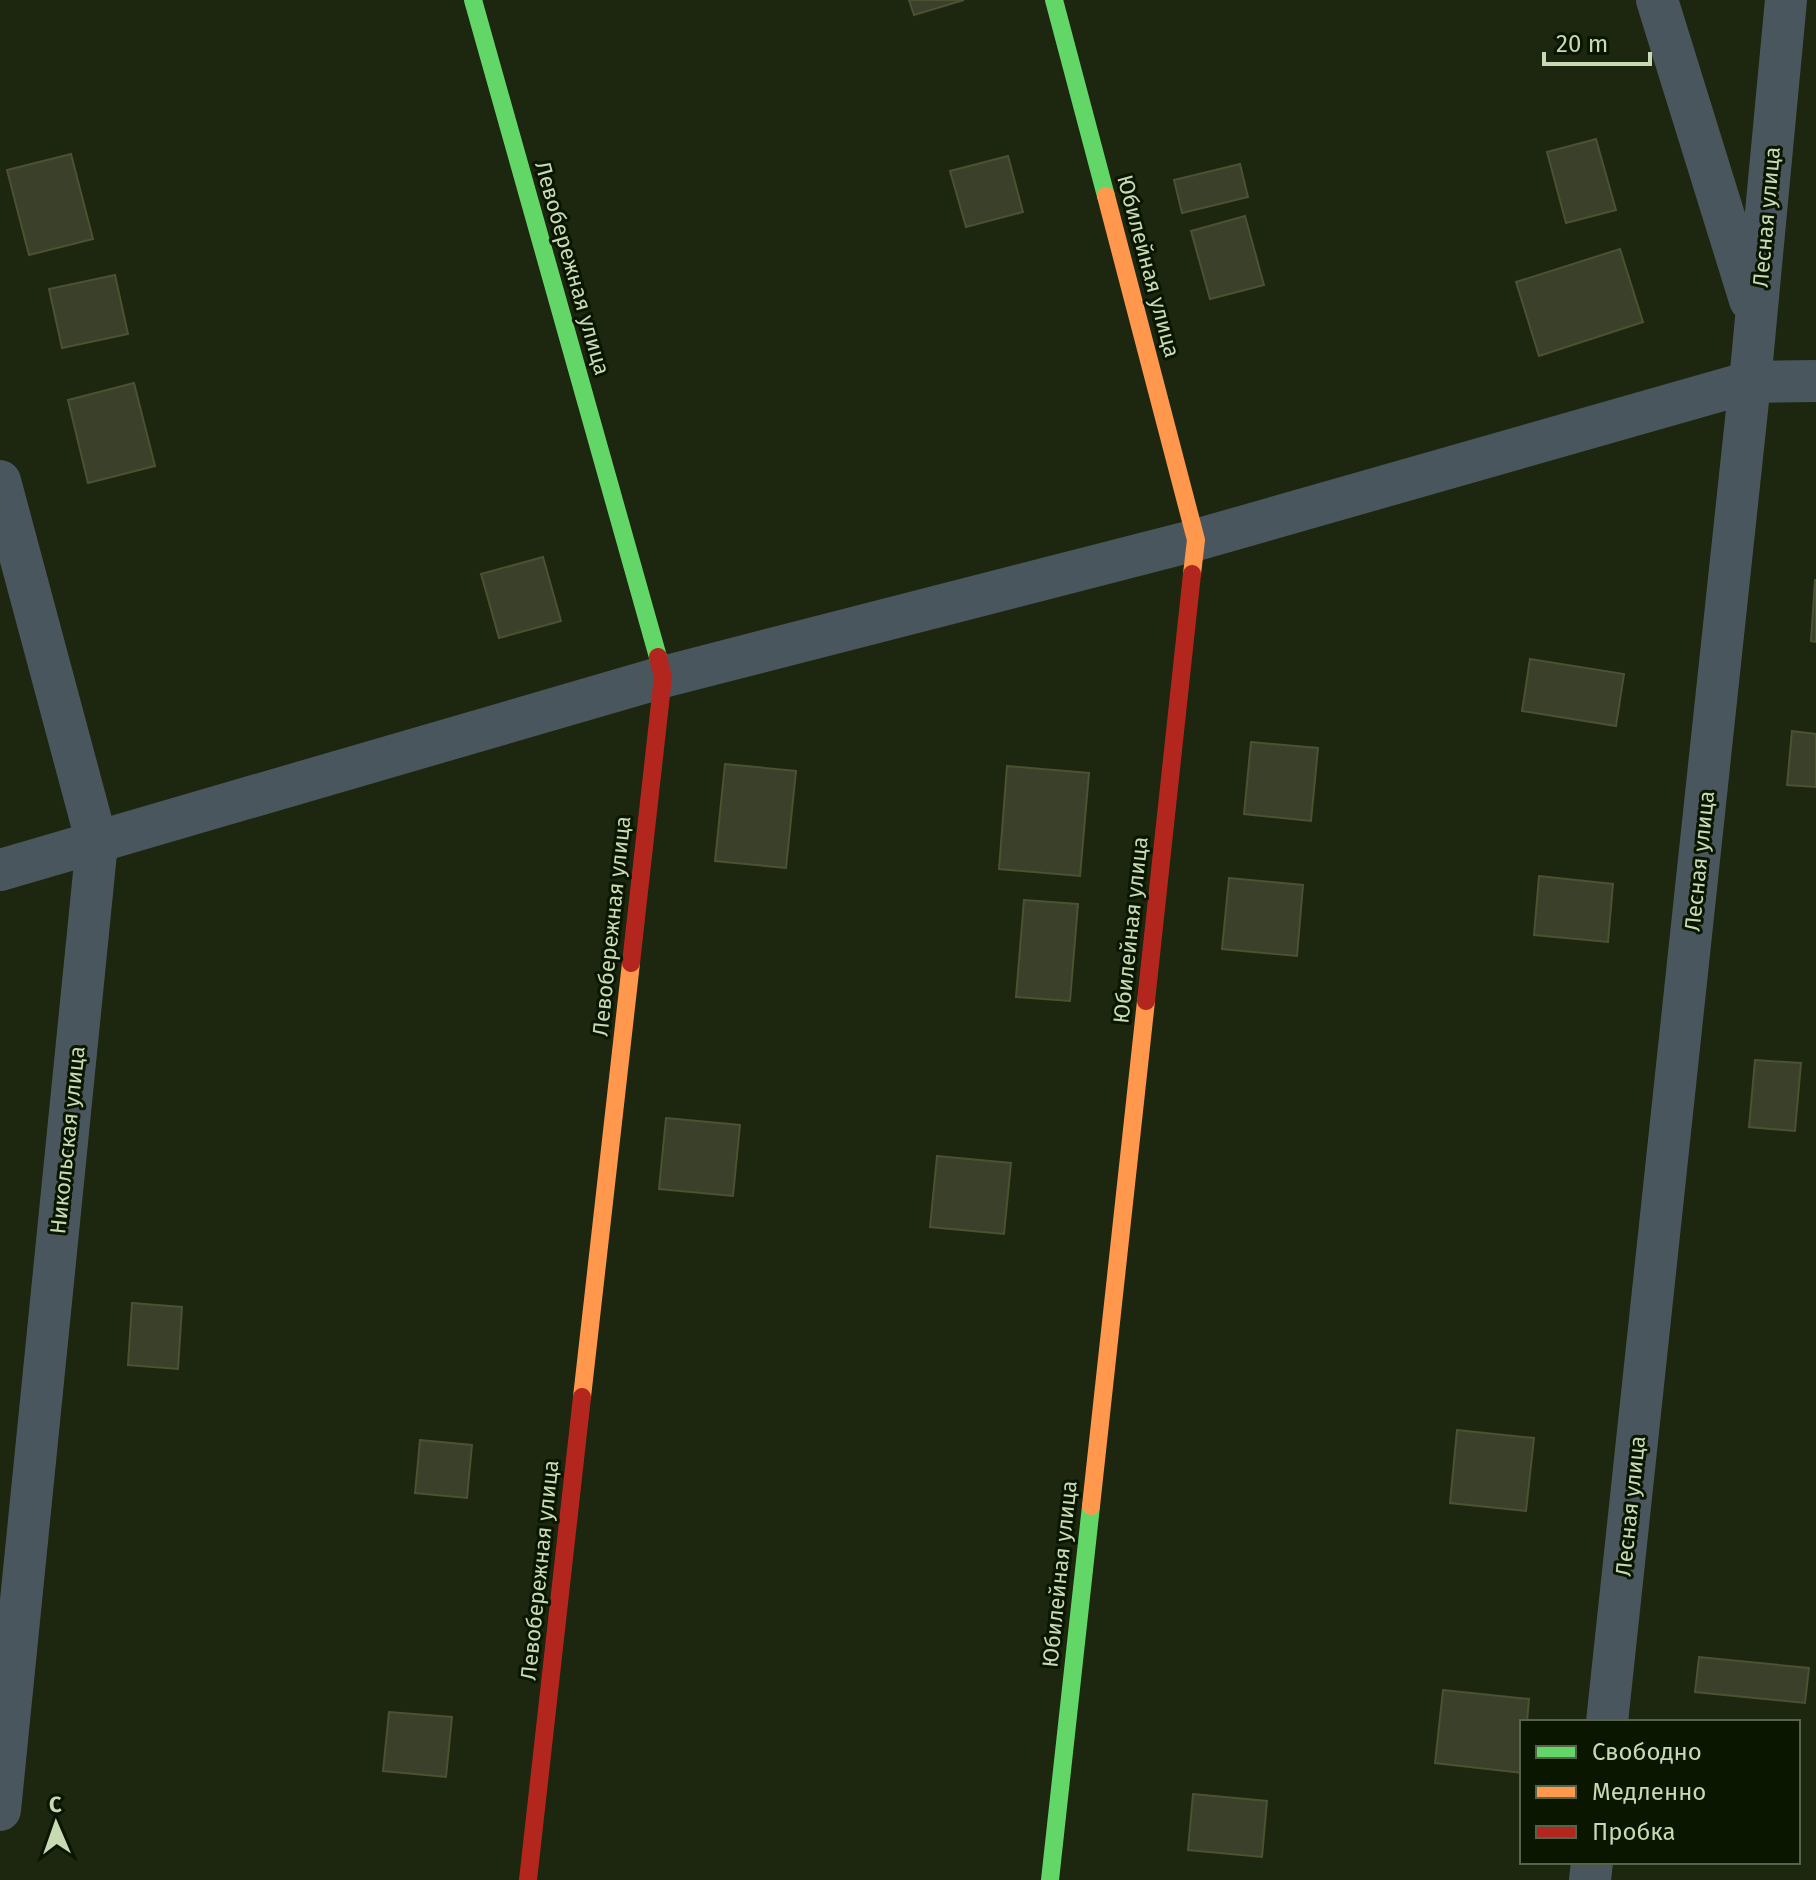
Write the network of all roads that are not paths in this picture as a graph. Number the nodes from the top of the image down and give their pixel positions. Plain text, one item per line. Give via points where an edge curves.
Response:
1 (473, 0) edge
2 (1054, 0) edge
3 (1657, 0) edge
4 (1786, 0) edge
5 (1756, 321) junction
6 (1816, 381) edge
7 (1750, 382) junction
8 (0, 481) edge
9 (1196, 540) junction
10 (663, 677) junction
11 (97, 843) junction
12 (0, 870) edge
13 (1607, 1720) edge
14 (0, 1810) edge
15 (528, 1880) edge
16 (1050, 1880) edge

1 - 10 street, Левобережная улица
2 - 9 street, Юбилейная улица
3 - 5 street
4 - 5 street, Лесная улица
5 - 7 street, Лесная улица
6 - 7 street
7 - 9 street
7 - 13 street, Лесная улица
8 - 11 street, Никольская улица
9 - 10 street
9 - 16 street, Юбилейная улица
10 - 11 street
10 - 15 street, Левобережная улица
11 - 12 street
11 - 14 street, Никольская улица

